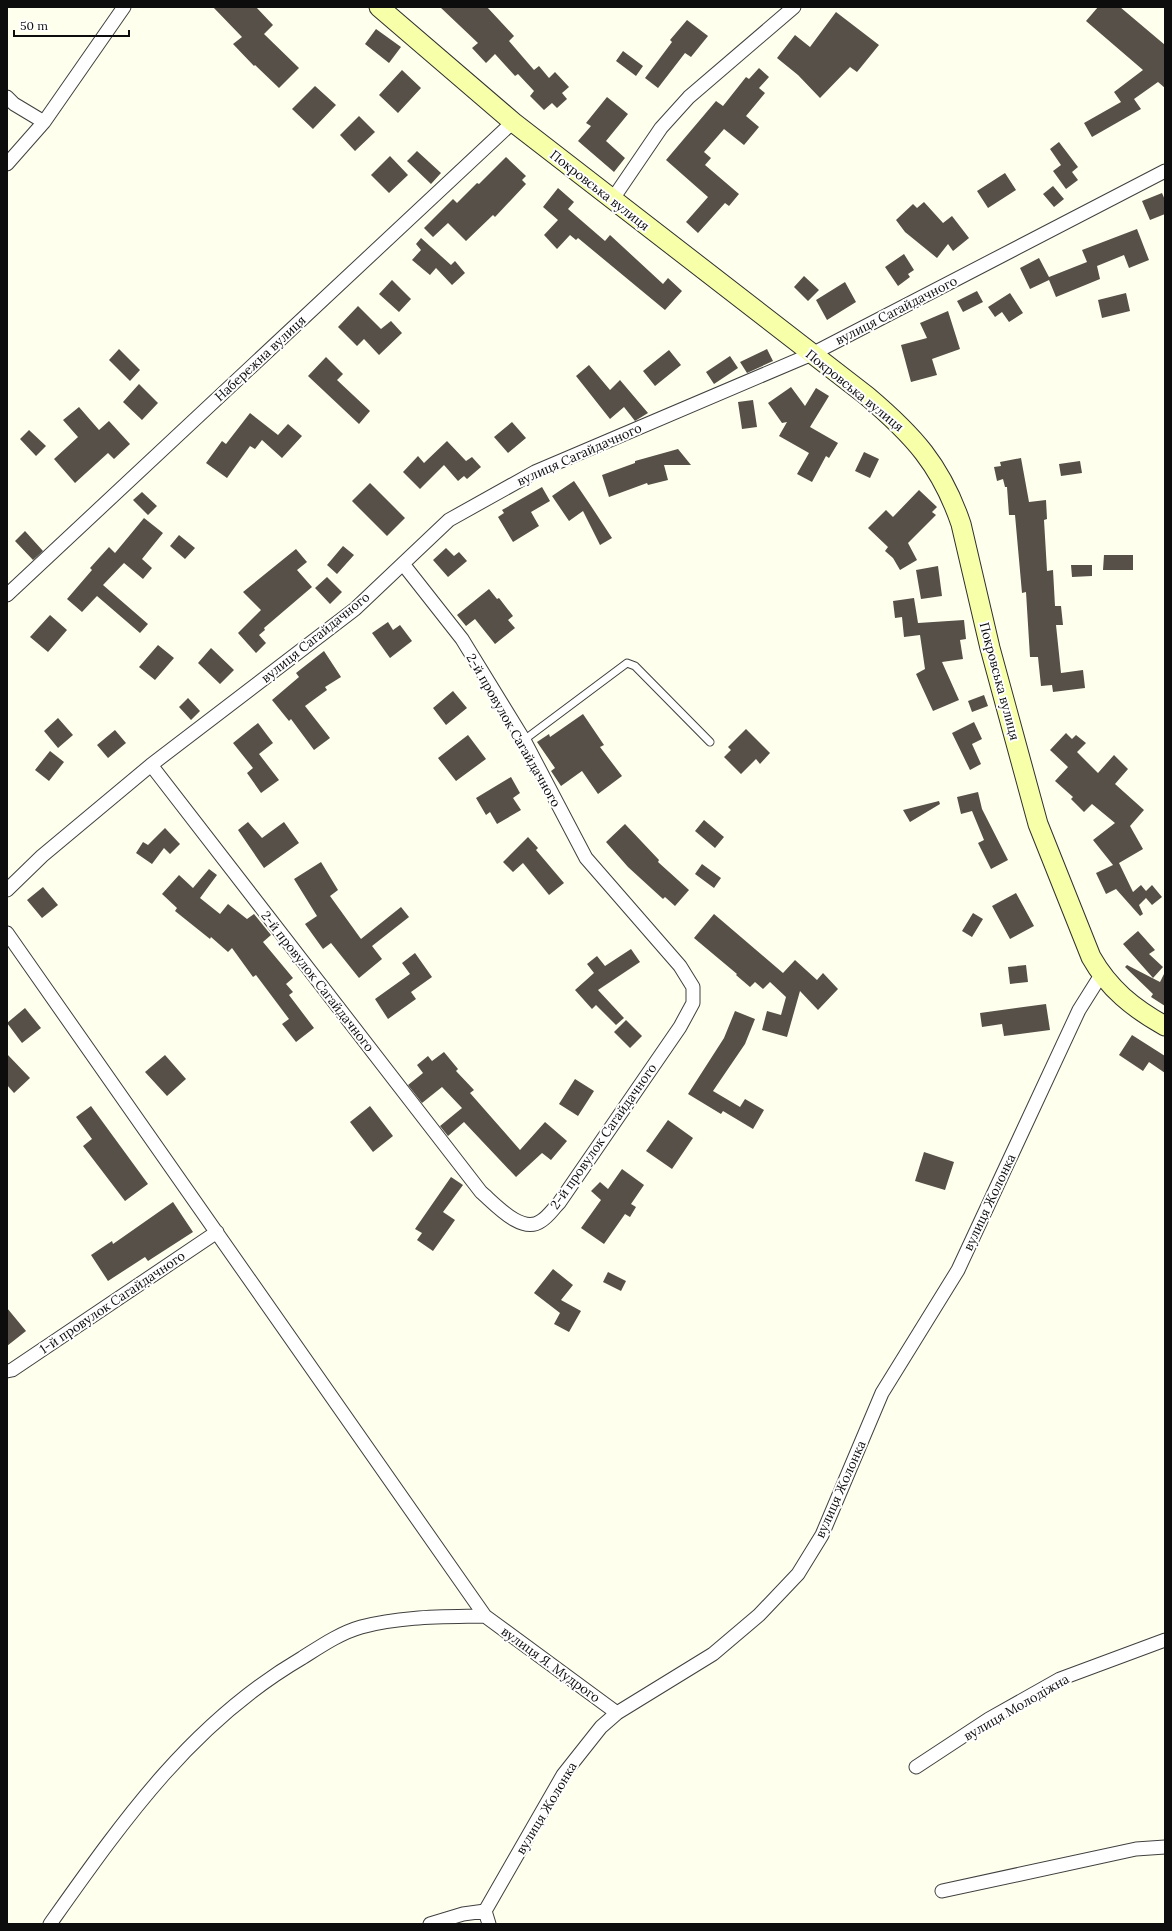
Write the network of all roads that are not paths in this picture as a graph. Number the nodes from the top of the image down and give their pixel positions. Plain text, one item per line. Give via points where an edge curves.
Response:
1 (124, 7) edge
2 (380, 7) edge
3 (794, 7) edge
4 (7, 97) edge
5 (44, 122) junction
6 (513, 122) junction
7 (7, 164) edge
8 (1164, 173) edge
9 (612, 200) junction
10 (812, 354) junction
11 (403, 564) junction
12 (7, 595) edge
13 (524, 740) junction
14 (710, 742) dead end
15 (151, 766) junction
16 (7, 890) edge
17 (7, 934) edge
18 (1101, 975) junction
19 (1165, 1026) edge
20 (217, 1232) junction
21 (7, 1371) edge
22 (485, 1616) junction
23 (1165, 1640) edge
24 (617, 1712) junction
25 (916, 1767) dead end
26 (1165, 1847) edge
27 (942, 1891) dead end
28 (485, 1911) junction
29 (50, 1924) edge
30 (430, 1924) edge
31 (489, 1924) edge

1 - 5 street
2 - 6 street, Покровська вулиця
3 - 9 street via 674,112
4 - 5 street
5 - 7 street
6 - 9 street, Покровська вулиця
6 - 12 street, Набережна вулиця
8 - 10 street, вулиця Сагайдачного
9 - 10 street, Покровська вулиця
10 - 11 street, вулиця Сагайдачного via 535,472 449,520
10 - 18 street, Покровська вулиця via 867,396 908,433 936,467 946,485 961,524 990,648 1038,824 1091,958
11 - 13 street, 2-й провулок Сагайдачного via 462,639
11 - 15 street, вулиця Сагайдачного via 355,609
13 - 14 lane via 627,663 635,666
13 - 15 street, 2-й провулок Сагайдачного via 586,858 680,966 693,987 693,1003 680,1027 558,1203 541,1221 532,1225 522,1224 481,1192
15 - 16 street, вулиця Сагайдачного via 42,856
17 - 20 street, вулиця Я. Мудрого
18 - 19 street, Покровська вулиця via 1129,1004
18 - 24 street, вулиця Жолонка via 1079,1010 958,1270 882,1393 822,1535 798,1574 759,1615 713,1654
20 - 21 street, 1-й провулок Сагайдачного
20 - 22 street, вулиця Я. Мудрого
22 - 24 street, вулиця Я. Мудрого
22 - 29 street via 412,1618 360,1628 335,1638 257,1687 224,1713 174,1763 106,1846
23 - 25 street, вулиця Молодіжна via 1060,1679 989,1719
24 - 28 street, вулиця Жолонка via 601,1727 563,1775
26 - 27 street via 1136,1849
28 - 30 street via 463,1914
28 - 31 street

